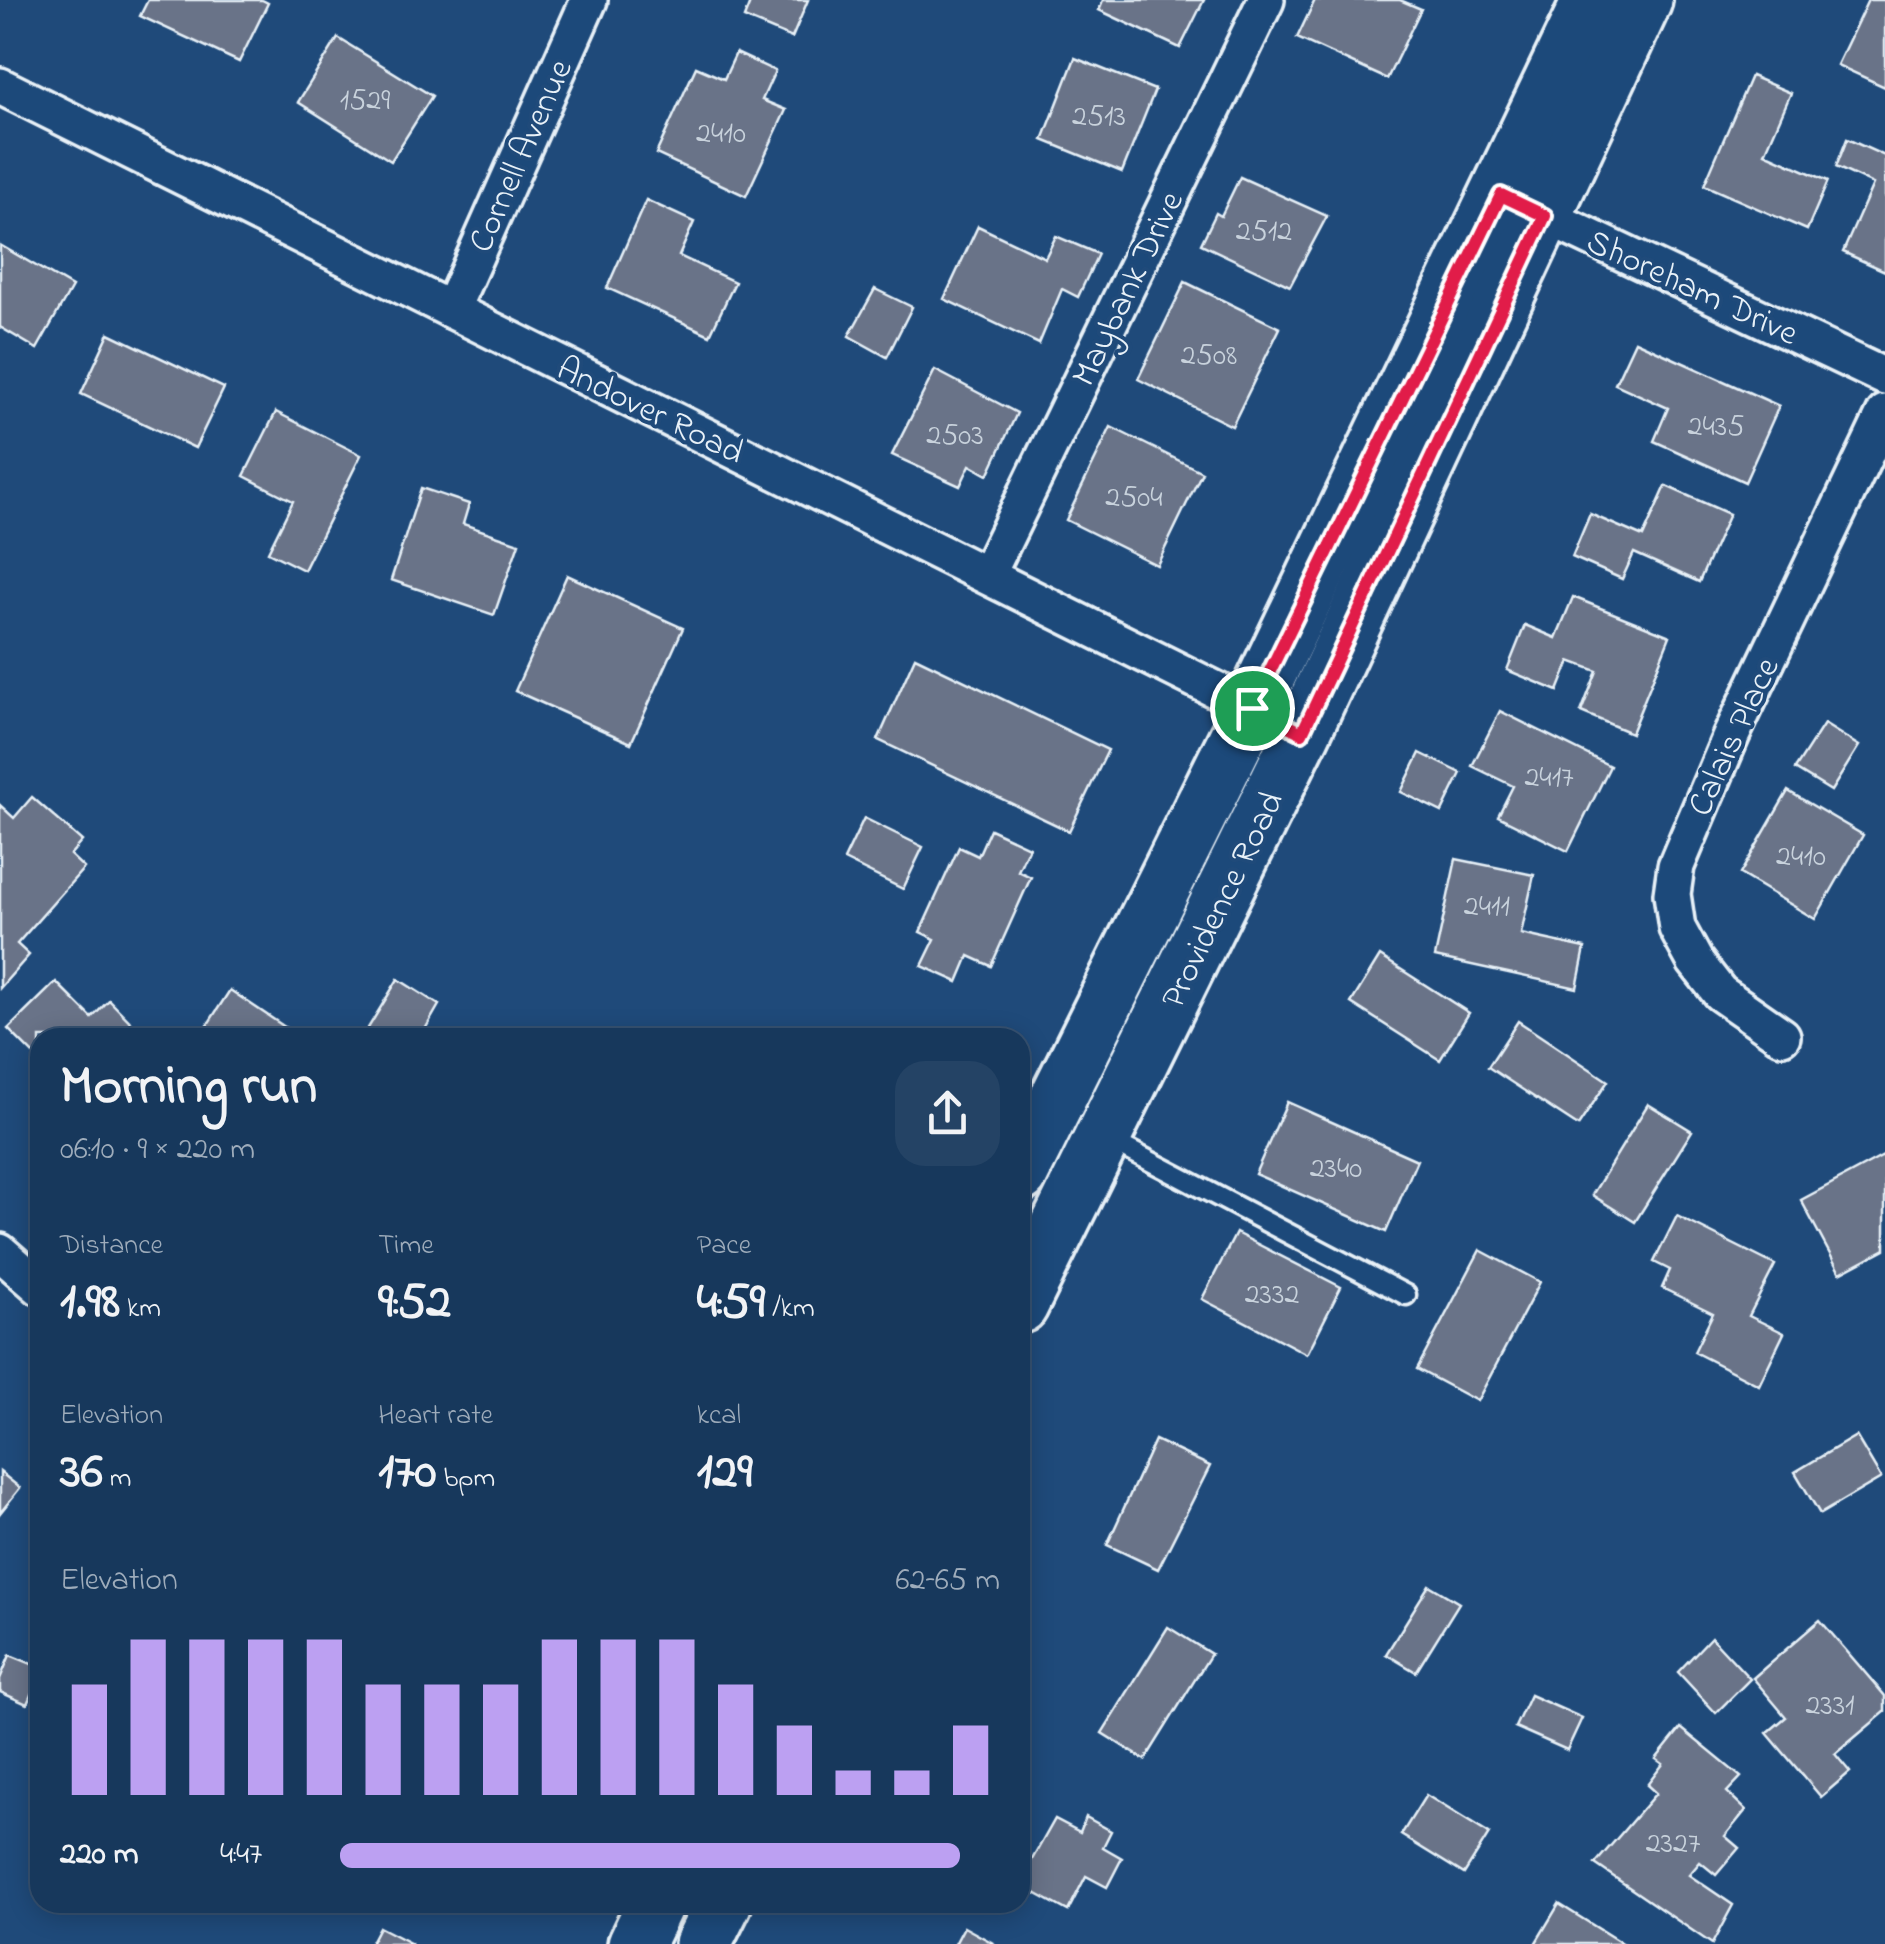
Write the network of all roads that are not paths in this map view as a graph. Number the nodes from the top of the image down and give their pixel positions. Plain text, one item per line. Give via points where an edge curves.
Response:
1 (588, 0) edge
2 (1266, 0) edge
3 (1591, 0) edge
4 (1644, 0) edge
5 (0, 86) edge
6 (1523, 205) junction
7 (450, 310) junction
8 (1885, 377) edge
9 (1885, 413) edge
10 (986, 576) junction
11 (1252, 708) junction
12 (1302, 733) junction
13 (1782, 1036) dead end
14 (1103, 1137) junction
15 (1030, 1154) edge
16 (0, 1252) edge
17 (30, 1279) edge
18 (1030, 1285) edge
19 (1406, 1295) dead end
20 (651, 1913) edge
21 (719, 1913) edge
22 (636, 1944) edge
23 (704, 1944) edge

1 - 7 street, Cornell Avenue
2 - 10 street, Maybank Drive
3 - 6 main road, Providence Road
4 - 6 main road, Providence Road
5 - 7 street, Andover Road
6 - 8 street, Shoreham Drive
6 - 11 main road, Providence Road
6 - 12 main road, Providence Road
7 - 10 street, Andover Road
9 - 13 street, Calais Place via 1676,866 1677,928 1695,961 1720,993
10 - 11 street, Andover Road
11 - 12 street, Andover Road
11 - 15 main road, Providence Road
12 - 14 main road, Providence Road
14 - 18 main road, Providence Road
14 - 19 lane
16 - 17 street
20 - 22 main road
21 - 23 main road

